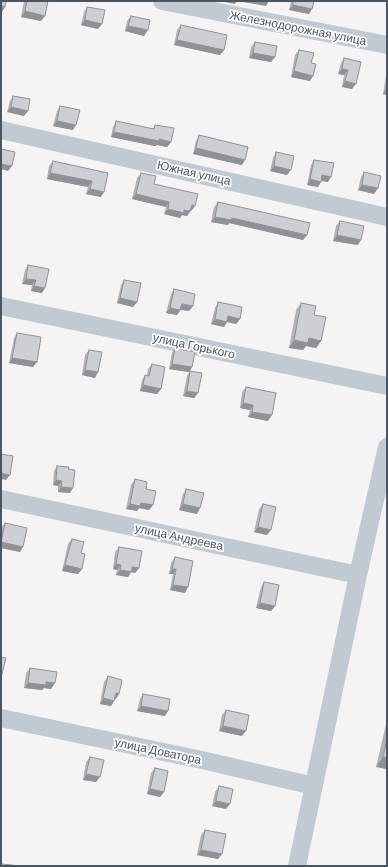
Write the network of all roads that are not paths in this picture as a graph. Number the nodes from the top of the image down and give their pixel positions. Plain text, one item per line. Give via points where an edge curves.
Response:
1 (162, 1) edge
2 (387, 46) edge
3 (1, 130) edge
4 (387, 217) edge
5 (1, 306) edge
6 (387, 386) edge
7 (387, 447) edge
8 (1, 499) edge
9 (358, 575) junction
10 (1, 718) edge
11 (314, 786) junction
12 (297, 866) edge

1 - 2 street, Железнодорожная улица
3 - 4 street, Южная улица
5 - 6 street, улица Горького
7 - 9 street
8 - 9 street, улица Андреева
9 - 11 street
10 - 11 street, улица Доватора
11 - 12 street

